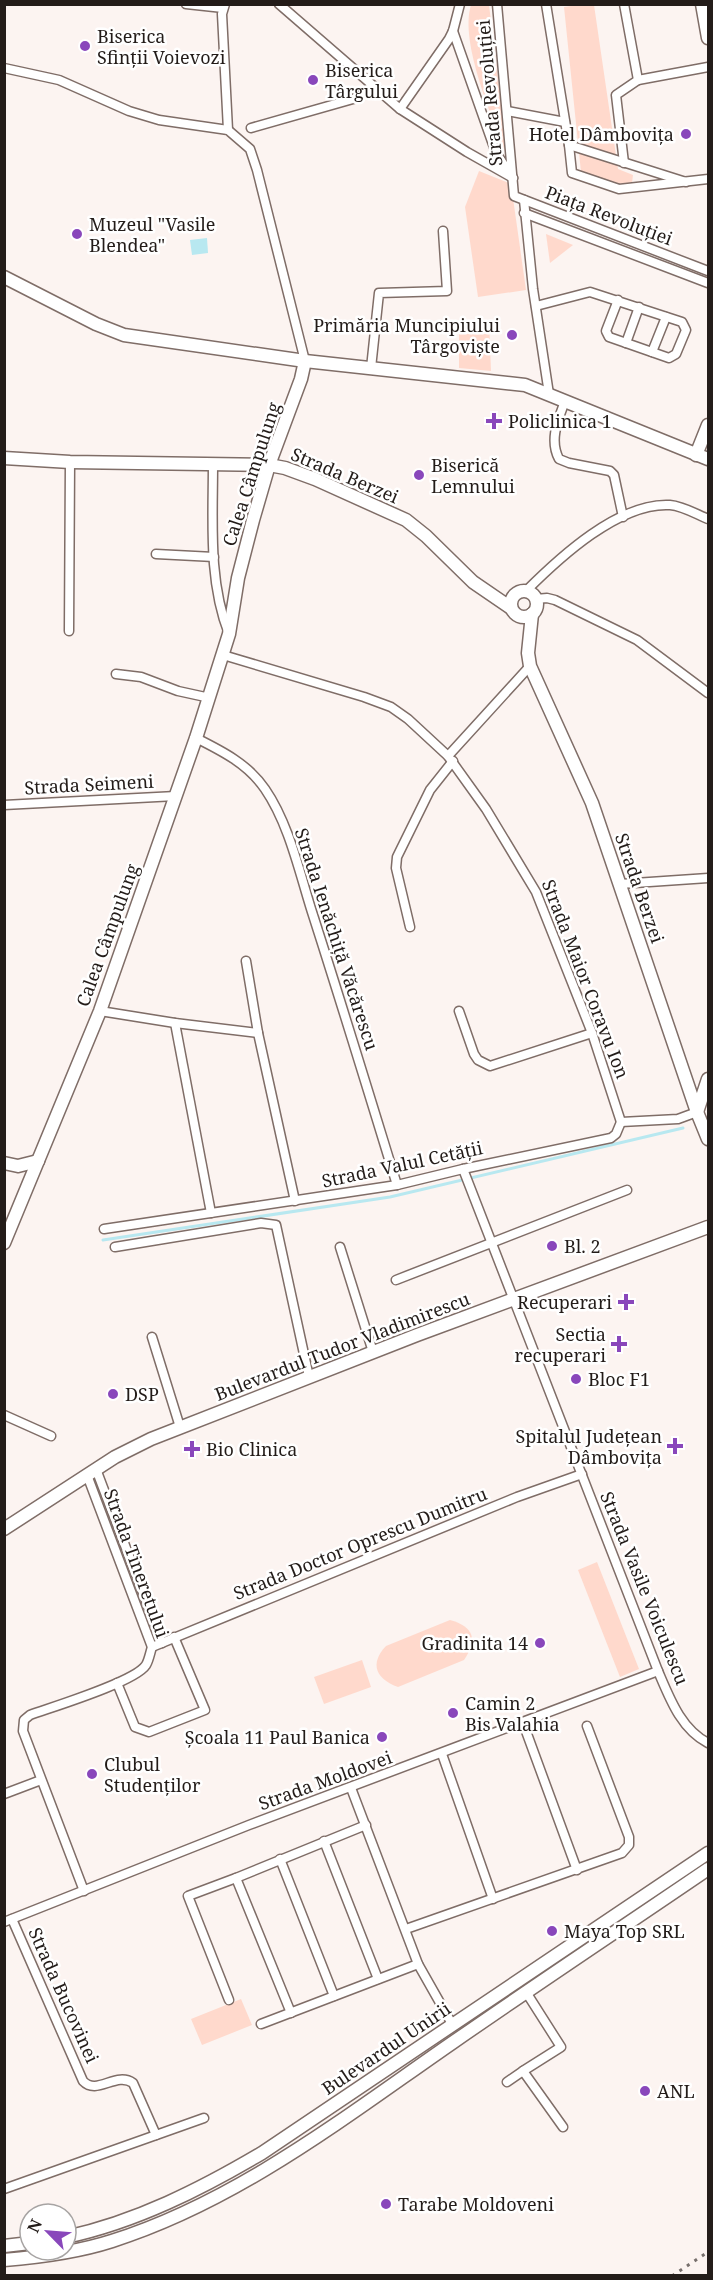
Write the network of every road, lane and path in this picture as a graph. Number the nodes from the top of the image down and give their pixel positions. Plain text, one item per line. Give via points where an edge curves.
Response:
1 (186, 4) edge
2 (279, 4) edge
3 (460, 4) edge
4 (497, 4) edge
5 (546, 4) edge
6 (624, 4) edge
7 (702, 4) edge
8 (224, 6) edge
9 (453, 31) junction
10 (708, 38) edge
11 (708, 67) edge
12 (4, 68) edge
13 (638, 80) junction
14 (372, 86) junction
15 (400, 109) junction
16 (507, 111) junction
17 (566, 122) junction
18 (251, 128) dead end
19 (228, 130) junction
20 (569, 146) junction
21 (624, 163) junction
22 (513, 178) junction
23 (708, 179) edge
24 (686, 182) junction
25 (524, 200) junction
26 (524, 213) junction
27 (443, 231) dead end
28 (708, 270) edge
29 (4, 277) edge
30 (708, 283) edge
31 (618, 300) junction
32 (536, 306) junction
33 (639, 307) junction
34 (666, 317) junction
35 (626, 343) junction
36 (652, 352) junction
37 (305, 361) junction
38 (371, 368) junction
39 (549, 394) junction
40 (565, 401) junction
41 (708, 425) edge
42 (702, 457) edge
43 (4, 458) edge
44 (70, 462) junction
45 (213, 464) junction
46 (269, 465) junction
47 (623, 517) junction
48 (708, 519) edge
49 (156, 554) dead end
50 (214, 557) junction
51 (487, 591) junction
52 (529, 595) junction
53 (515, 612) junction
54 (532, 614) junction
55 (69, 631) dead end
56 (229, 634) junction
57 (528, 653) junction
58 (223, 655) junction
59 (530, 666) junction
60 (116, 674) dead end
61 (708, 693) edge
62 (210, 698) junction
63 (196, 738) junction
64 (450, 759) junction
65 (176, 796) junction
66 (4, 805) edge
67 (708, 879) edge
68 (620, 884) junction
69 (410, 927) dead end
70 (246, 961) dead end
71 (100, 1011) junction
72 (459, 1011) dead end
73 (175, 1023) junction
74 (258, 1033) junction
75 (592, 1033) junction
76 (708, 1079) edge
77 (697, 1112) junction
78 (621, 1122) junction
79 (708, 1139) edge
80 (38, 1161) junction
81 (4, 1163) edge
82 (463, 1169) junction
83 (397, 1185) junction
84 (627, 1190) dead end
85 (295, 1202) junction
86 (211, 1213) junction
87 (708, 1227) edge
88 (104, 1229) dead end
89 (5, 1236) edge
90 (491, 1242) junction
91 (115, 1247) dead end
92 (340, 1247) dead end
93 (396, 1280) dead end
94 (514, 1300) junction
95 (152, 1337) dead end
96 (373, 1352) junction
97 (309, 1377) junction
98 (4, 1415) edge
99 (180, 1427) junction
100 (51, 1436) dead end
101 (92, 1472) junction
102 (582, 1474) junction
103 (4, 1529) edge
104 (174, 1637) junction
105 (162, 1643) junction
106 (152, 1647) junction
107 (658, 1671) junction
108 (117, 1683) junction
109 (523, 1723) junction
110 (587, 1726) dead end
111 (708, 1743) edge
112 (442, 1754) junction
113 (41, 1780) junction
114 (351, 1788) junction
115 (4, 1794) edge
116 (366, 1825) junction
117 (324, 1842) junction
118 (708, 1853) edge
119 (280, 1859) junction
120 (708, 1869) edge
121 (577, 1870) junction
122 (237, 1878) junction
123 (84, 1891) junction
124 (493, 1899) junction
125 (8, 1920) edge
126 (406, 1929) junction
127 (418, 1964) junction
128 (378, 1979) junction
129 (518, 1980) junction
130 (526, 1992) junction
131 (334, 1996) junction
132 (229, 2000) dead end
133 (291, 2013) junction
134 (261, 2024) dead end
135 (452, 2024) junction
136 (461, 2037) junction
137 (523, 2071) junction
138 (507, 2082) dead end
139 (204, 2118) dead end
140 (310, 2121) junction
141 (564, 2127) dead end
142 (320, 2134) junction
143 (156, 2135) junction
144 (271, 2147) junction
145 (279, 2160) junction
146 (4, 2189) edge
147 (78, 2234) edge
148 (4, 2260) edge

1 - 8 street
2 - 14 street
3 - 9 street
4 - 16 street, Strada Revoluției
5 - 17 street
6 - 13 street
7 - 10 street
8 - 19 street
9 - 15 street
9 - 22 street via 496,153
11 - 13 street
12 - 19 street via 59,80 159,120
13 - 21 street via 616,95
14 - 15 street
14 - 18 street via 353,99
15 - 22 street
16 - 17 street
16 - 22 street, Strada Revoluției
17 - 20 street
19 - 37 street via 245,143 254,157
20 - 21 street
20 - 24 street via 572,173 619,189
21 - 24 street
22 - 25 street, Piața Revoluției via 514,196
23 - 24 street
25 - 26 street
25 - 28 street, Piața Revoluției
26 - 30 street
26 - 32 street
27 - 38 street via 447,291 379,293
29 - 37 street via 124,335
31 - 32 street via 590,292
31 - 33 street
31 - 35 street via 606,331 609,337
32 - 39 street
33 - 34 street
33 - 35 street
34 - 36 street
34 - 36 street via 682,322 686,330 676,354 669,358
35 - 36 street
37 - 38 street
37 - 46 street, Calea Câmpulung
38 - 39 street via 525,385
39 - 40 street
40 - 42 street
40 - 47 street via 555,432 554,449 559,459 615,475
41 - 42 street
43 - 44 street, Strada Berzei
44 - 45 street, Strada Berzei
44 - 55 street
45 - 46 street, Strada Berzei
45 - 50 street, Calea Câmpulung
46 - 51 street, Strada Berzei via 307,476 406,520
46 - 56 street, Calea Câmpulung via 240,571
47 - 48 street via 667,505
47 - 52 street via 566,553 538,579
49 - 50 street
50 - 56 street, Calea Câmpulung via 218,599
51 - 52 street
51 - 53 street, Strada Berzei
52 - 53 street via 512,598
52 - 54 street via 537,607
52 - 61 street via 555,600 637,640
53 - 54 street via 525,617
53 - 57 street, Strada Berzei
54 - 57 street, Strada Berzei
56 - 58 street, Calea Câmpulung
57 - 59 street, Strada Berzei
58 - 62 street, Calea Câmpulung
58 - 64 street, Strada Maior Coravu Ion via 390,707
59 - 64 street
59 - 68 street, Strada Berzei via 592,803
60 - 62 street via 141,677
62 - 63 street, Calea Câmpulung
63 - 65 street, Calea Câmpulung
63 - 83 street, Strada Ienăchiță Văcărescu via 250,771 274,804
64 - 69 street via 397,857
64 - 75 street, Strada Maior Coravu Ion via 536,891
65 - 66 street, Strada Seimeni
65 - 71 street, Calea Câmpulung
67 - 68 street
68 - 77 street, Strada Berzei
70 - 74 street
71 - 73 street
71 - 80 street, Calea Câmpulung
72 - 75 street via 474,1054 490,1066
73 - 74 street
73 - 86 street
74 - 85 street
75 - 78 street, Strada Maior Coravu Ion
76 - 77 street
77 - 78 street via 678,1119
77 - 79 street, Strada Berzei
78 - 82 street, Strada Valul Cetății via 611,1138
80 - 81 street via 18,1166
80 - 89 street, Calea Câmpulung
82 - 83 street, Strada Valul Cetății
82 - 90 street, Strada Vasile Voiculescu
83 - 85 street, Strada Valul Cetății
84 - 90 street
85 - 86 street, Strada Valul Cetății
86 - 88 street, Strada Valul Cetății
87 - 94 street, Bulevardul Tudor Vladimirescu
90 - 93 street
90 - 94 street, Strada Vasile Voiculescu
91 - 97 street via 272,1223 279,1228
92 - 96 street
94 - 96 street, Bulevardul Tudor Vladimirescu
94 - 102 street, Strada Vasile Voiculescu
95 - 99 street
96 - 97 street, Bulevardul Tudor Vladimirescu
97 - 99 street, Bulevardul Tudor Vladimirescu
98 - 100 street
99 - 101 street, Bulevardul Tudor Vladimirescu via 134,1447
101 - 103 street, Bulevardul Tudor Vladimirescu
101 - 105 street, Strada Tineretului
101 - 106 street, Strada Tineretului
102 - 104 street, Strada Doctor Oprescu Dumitru
102 - 107 street, Strada Vasile Voiculescu
104 - 105 street, Strada Doctor Oprescu Dumitru
104 - 108 street, Strada Tineretului via 205,1710 149,1732 135,1727
105 - 106 street, Strada Doctor Oprescu Dumitru
106 - 108 street, Strada Tineretului via 146,1665
107 - 109 street, Strada Moldovei
107 - 111 street, Strada Vasile Voiculescu via 684,1722
108 - 113 street, Strada Tineretului via 24,1720 23,1731
109 - 112 street, Strada Moldovei
109 - 121 street
110 - 121 street via 629,1845 622,1853
112 - 114 street, Strada Moldovei
112 - 124 street
113 - 115 street
113 - 123 street, Strada Tineretului
114 - 116 street
114 - 123 street, Strada Moldovei
116 - 117 street
116 - 126 street
117 - 119 street
117 - 128 street
118 - 129 street, Bulevardul Unirii
119 - 122 street
119 - 131 street
120 - 130 street, Bulevardul Unirii
121 - 124 street
122 - 132 street via 188,1896
122 - 133 street
123 - 125 street, Strada Moldovei
124 - 126 street
125 - 143 street, Strada Bucovinei via 83,2081 93,2087 122,2078 133,2083
126 - 127 street
127 - 128 street
127 - 135 street
128 - 131 street
129 - 130 street
129 - 135 street, Bulevardul Unirii
130 - 136 street, Bulevardul Unirii
130 - 137 street via 561,2047
131 - 133 street
133 - 134 street
135 - 136 street
135 - 140 street, Bulevardul Unirii
136 - 142 street, Bulevardul Unirii
137 - 138 street
137 - 141 street
139 - 143 street
140 - 142 street
140 - 144 street, Bulevardul Unirii
142 - 145 street, Bulevardul Unirii
143 - 146 street
144 - 145 street
144 - 147 street, Bulevardul Unirii via 167,2203
145 - 148 street, Bulevardul Unirii via 200,2206 126,2236 89,2247

